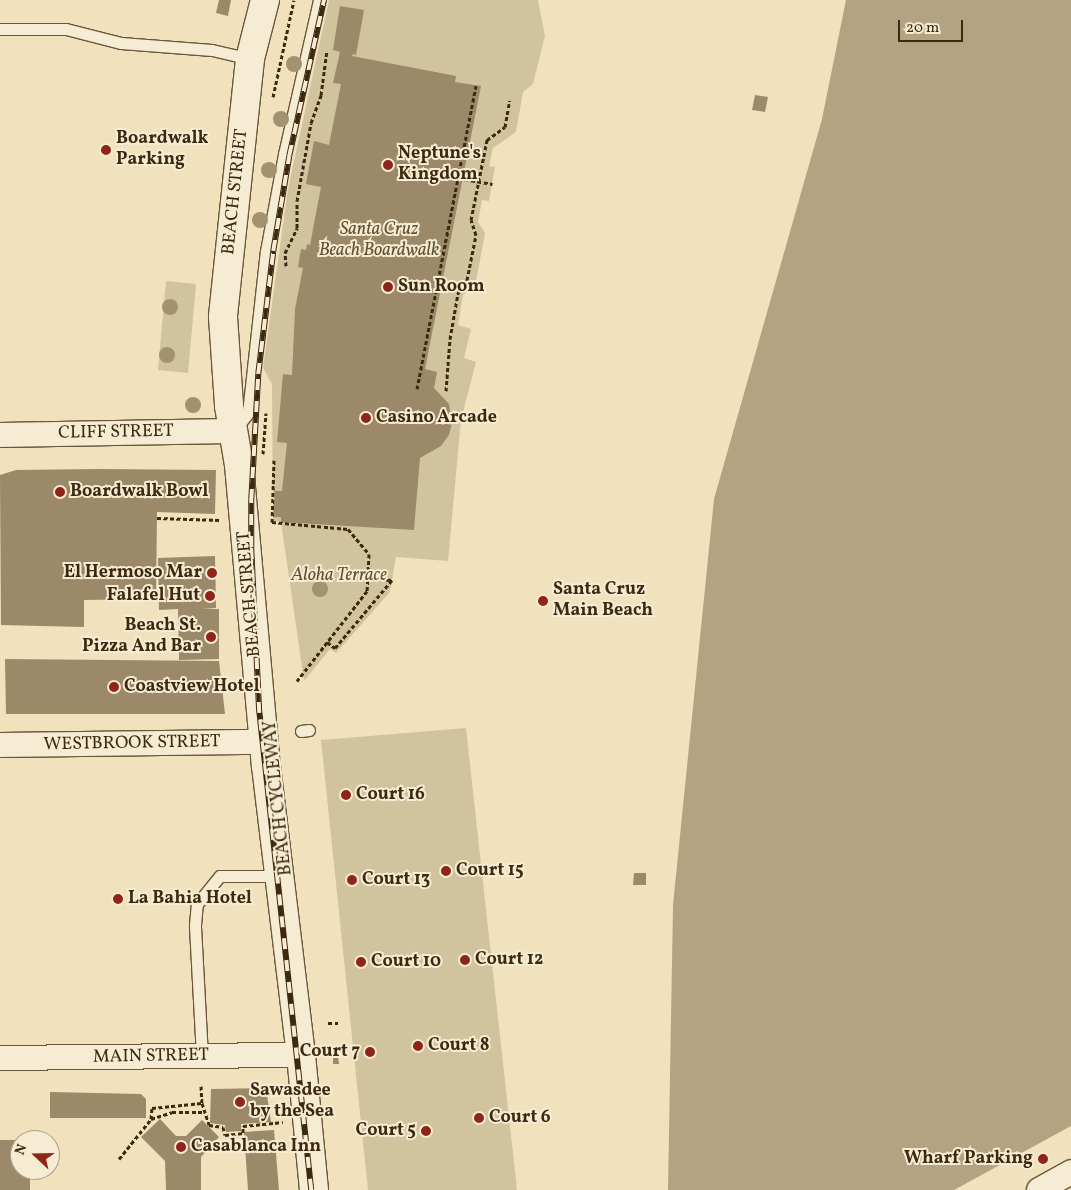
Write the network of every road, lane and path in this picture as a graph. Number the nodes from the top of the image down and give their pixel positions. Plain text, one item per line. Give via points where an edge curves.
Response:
1 (265, 0) edge
2 (294, 0) edge
3 (319, 0) edge
4 (0, 29) edge
5 (327, 50) dead end
6 (250, 59) junction
7 (476, 86) dead end
8 (510, 100) dead end
9 (272, 102) dead end
10 (458, 178) junction
11 (479, 181) junction
12 (492, 184) dead end
13 (286, 266) dead end
14 (417, 389) dead end
15 (446, 391) dead end
16 (267, 405) dead end
17 (233, 431) junction
18 (0, 435) edge
19 (274, 460) dead end
20 (263, 461) dead end
21 (267, 508) dead end
22 (157, 518) dead end
23 (224, 520) dead end
24 (268, 528) dead end
25 (367, 578) junction
26 (327, 642) junction
27 (297, 681) dead end
28 (264, 742) junction
29 (0, 745) edge
30 (279, 876) junction
31 (338, 1022) dead end
32 (328, 1023) dead end
33 (301, 1055) junction
34 (202, 1056) junction
35 (0, 1058) edge
36 (201, 1086) dead end
37 (202, 1104) junction
38 (205, 1112) junction
39 (152, 1119) junction
40 (287, 1122) dead end
41 (119, 1159) dead end
42 (1071, 1172) edge
43 (314, 1190) edge
44 (1039, 1190) edge

1 - 6 street, BEACH STREET
2 - 9 path
3 - 17 lane via 266,251 248,413
4 - 6 lane via 66,29 121,43 212,50
5 - 13 path via 321,94 311,123 297,201 297,228 286,253
6 - 17 street, BEACH STREET via 223,317
7 - 10 path
8 - 11 path via 505,127 487,140
10 - 11 path
10 - 14 path
11 - 12 path
11 - 15 path via 471,220 476,235 467,280 458,293
16 - 20 path
17 - 18 street, CLIFF STREET
17 - 28 street, BEACH STREET
19 - 25 path via 272,522 348,529 369,554
21 - 24 path
22 - 23 path
25 - 26 path via 367,591
25 - 26 path via 392,580 335,648
26 - 27 path
28 - 29 street, WESTBROOK STREET
28 - 30 street, BEACH STREET
30 - 33 street, BEACH STREET
30 - 34 lane via 220,876 197,904 195,925
31 - 32 path
33 - 34 street, MAIN STREET
33 - 43 street, BEACH STREET
34 - 35 street, MAIN STREET
36 - 37 path
37 - 38 path
37 - 39 path via 152,1108
38 - 39 path via 172,1112
38 - 40 path via 209,1126 223,1127 225,1135 243,1133 243,1126
39 - 41 path
42 - 44 street

